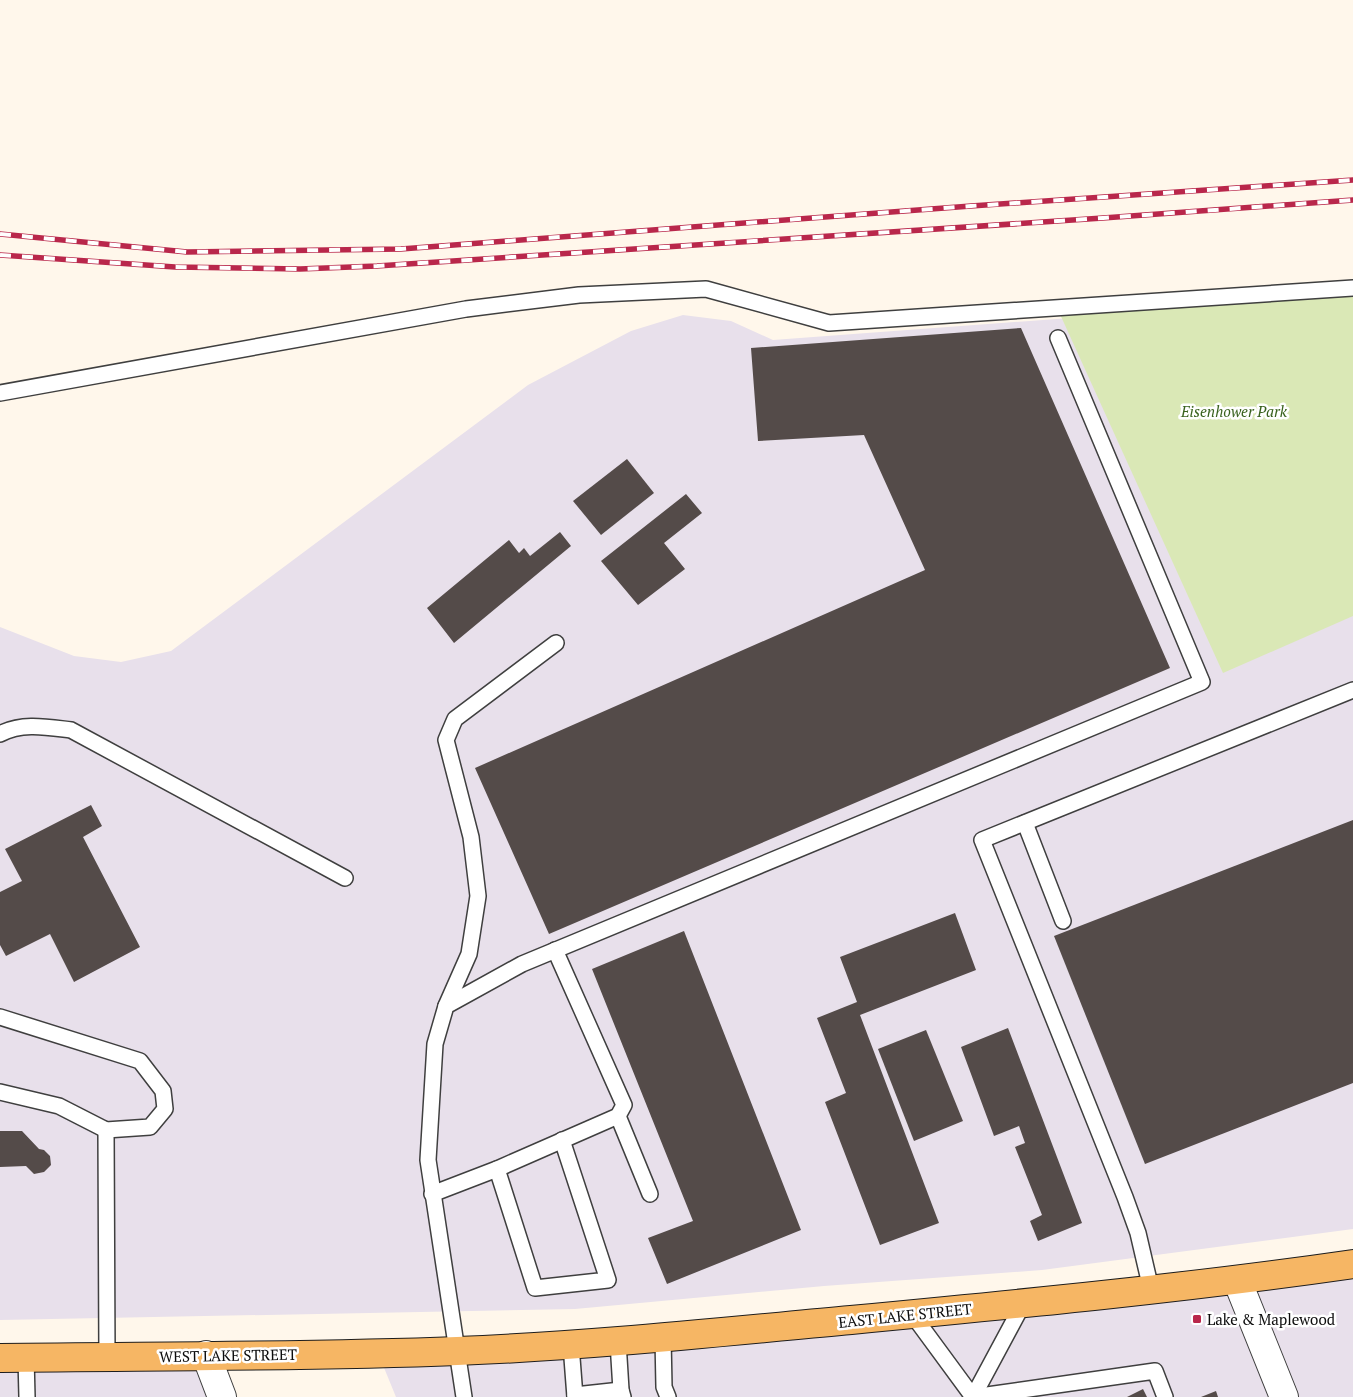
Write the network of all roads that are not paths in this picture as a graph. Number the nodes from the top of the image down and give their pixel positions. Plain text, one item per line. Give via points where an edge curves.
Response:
1 (1353, 288) edge
2 (1058, 338) dead end
3 (0, 393) edge
4 (556, 643) dead end
5 (1353, 690) edge
6 (0, 734) edge
7 (1025, 823) junction
8 (345, 878) dead end
9 (1063, 921) dead end
10 (555, 950) junction
11 (446, 1006) junction
12 (0, 1017) edge
13 (0, 1092) edge
14 (618, 1116) junction
15 (106, 1130) junction
16 (562, 1140) junction
17 (497, 1169) junction
18 (432, 1194) junction
19 (650, 1194) dead end
20 (1353, 1264) edge
21 (1237, 1280) junction
22 (1151, 1289) junction
23 (1024, 1302) junction
24 (912, 1314) junction
25 (663, 1338) junction
26 (618, 1342) junction
27 (571, 1345) junction
28 (456, 1351) junction
29 (206, 1355) junction
30 (107, 1356) junction
31 (13, 1357) edge
32 (622, 1393) edge
33 (575, 1396) edge
34 (28, 1397) edge
35 (222, 1397) edge
36 (464, 1397) edge
37 (668, 1397) edge
38 (973, 1397) edge
39 (1165, 1397) edge
40 (1284, 1397) edge

1 - 3 lane via 829,323 706,289 579,295 466,308
2 - 10 lane via 1202,682
4 - 11 lane via 455,719 446,740 471,837 478,896 468,954
5 - 7 lane
6 - 8 lane via 37,725 71,730
7 - 9 lane
7 - 22 lane via 982,840 1128,1206
10 - 11 lane via 522,964
10 - 14 lane via 624,1105
11 - 18 lane via 435,1044 428,1160
12 - 15 lane via 140,1061 163,1091 165,1109 150,1127
13 - 15 lane via 59,1106
14 - 16 lane
14 - 19 lane
15 - 30 lane
16 - 17 lane
16 - 17 lane via 608,1280 535,1288
17 - 18 lane
18 - 28 lane
20 - 21 main road, EAST LAKE STREET
21 - 22 main road, EAST LAKE STREET
21 - 40 street
22 - 23 main road, EAST LAKE STREET
23 - 24 main road, EAST LAKE STREET
23 - 38 lane
24 - 25 main road, EAST LAKE STREET
24 - 38 lane
25 - 26 main road, EAST LAKE STREET
25 - 37 lane via 664,1387
26 - 27 main road, EAST LAKE STREET
26 - 32 lane
27 - 28 main road, EAST LAKE STREET
27 - 33 lane
28 - 29 main road, WEST LAKE STREET
28 - 36 lane
29 - 30 main road, WEST LAKE STREET
29 - 35 street
30 - 31 main road, WEST LAKE STREET
31 - 34 lane
32 - 33 lane
38 - 39 lane via 1155,1371

